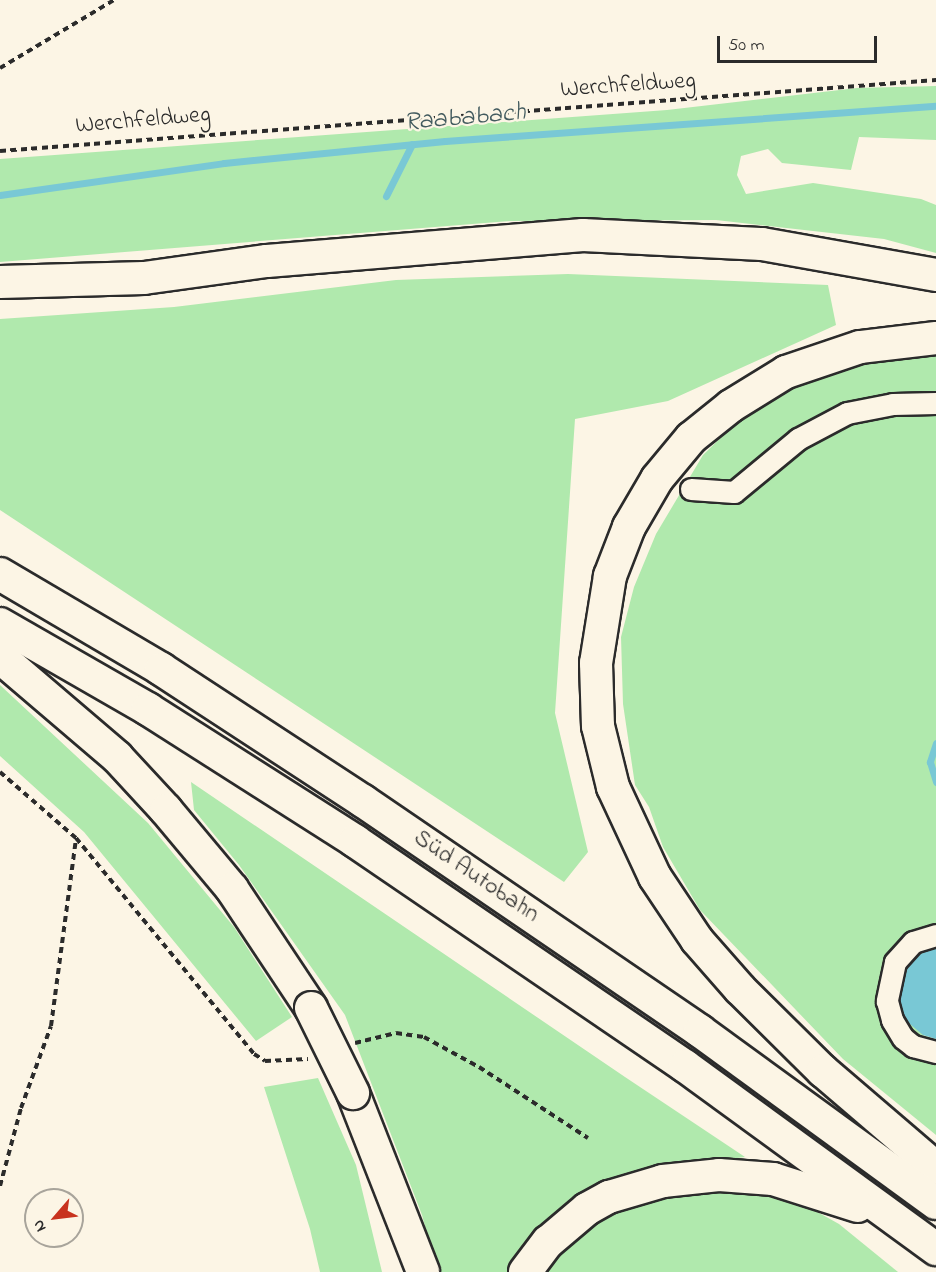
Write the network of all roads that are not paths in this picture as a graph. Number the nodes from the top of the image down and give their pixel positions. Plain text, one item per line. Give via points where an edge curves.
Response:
1 (936, 275) edge
2 (0, 282) edge
3 (936, 338) edge
4 (936, 403) edge
5 (691, 489) dead end
6 (0, 574) edge
7 (0, 624) edge
8 (0, 657) edge
9 (936, 935) edge
10 (936, 1052) edge
11 (382, 1167) junction
12 (936, 1168) edge
13 (936, 1203) edge
14 (901, 1223) junction
15 (936, 1249) edge
16 (401, 1272) edge
17 (423, 1272) edge
18 (525, 1272) edge

1 - 2 highway via 762,244 583,235 267,261 144,278
3 - 12 highway via 860,347 786,372 731,406 691,438 657,479 629,526 610,576 596,663 598,726 613,787 655,877 697,940 823,1071
4 - 5 lane via 893,404 847,413 798,440 734,492
6 - 13 highway, Süd Autobahn via 161,669 363,801 700,1031
7 - 14 highway, Süd Autobahn via 148,709 355,841 685,1066
8 - 11 highway, bridge via 117,757 232,889 311,1008 353,1093
9 - 10 lane via 913,942 895,962 888,1001 892,1020 903,1038 913,1047
11 - 16 highway
11 - 17 highway
14 - 15 highway, Süd Autobahn
14 - 18 highway via 800,1185 747,1176 691,1177 636,1188 587,1209 548,1242

